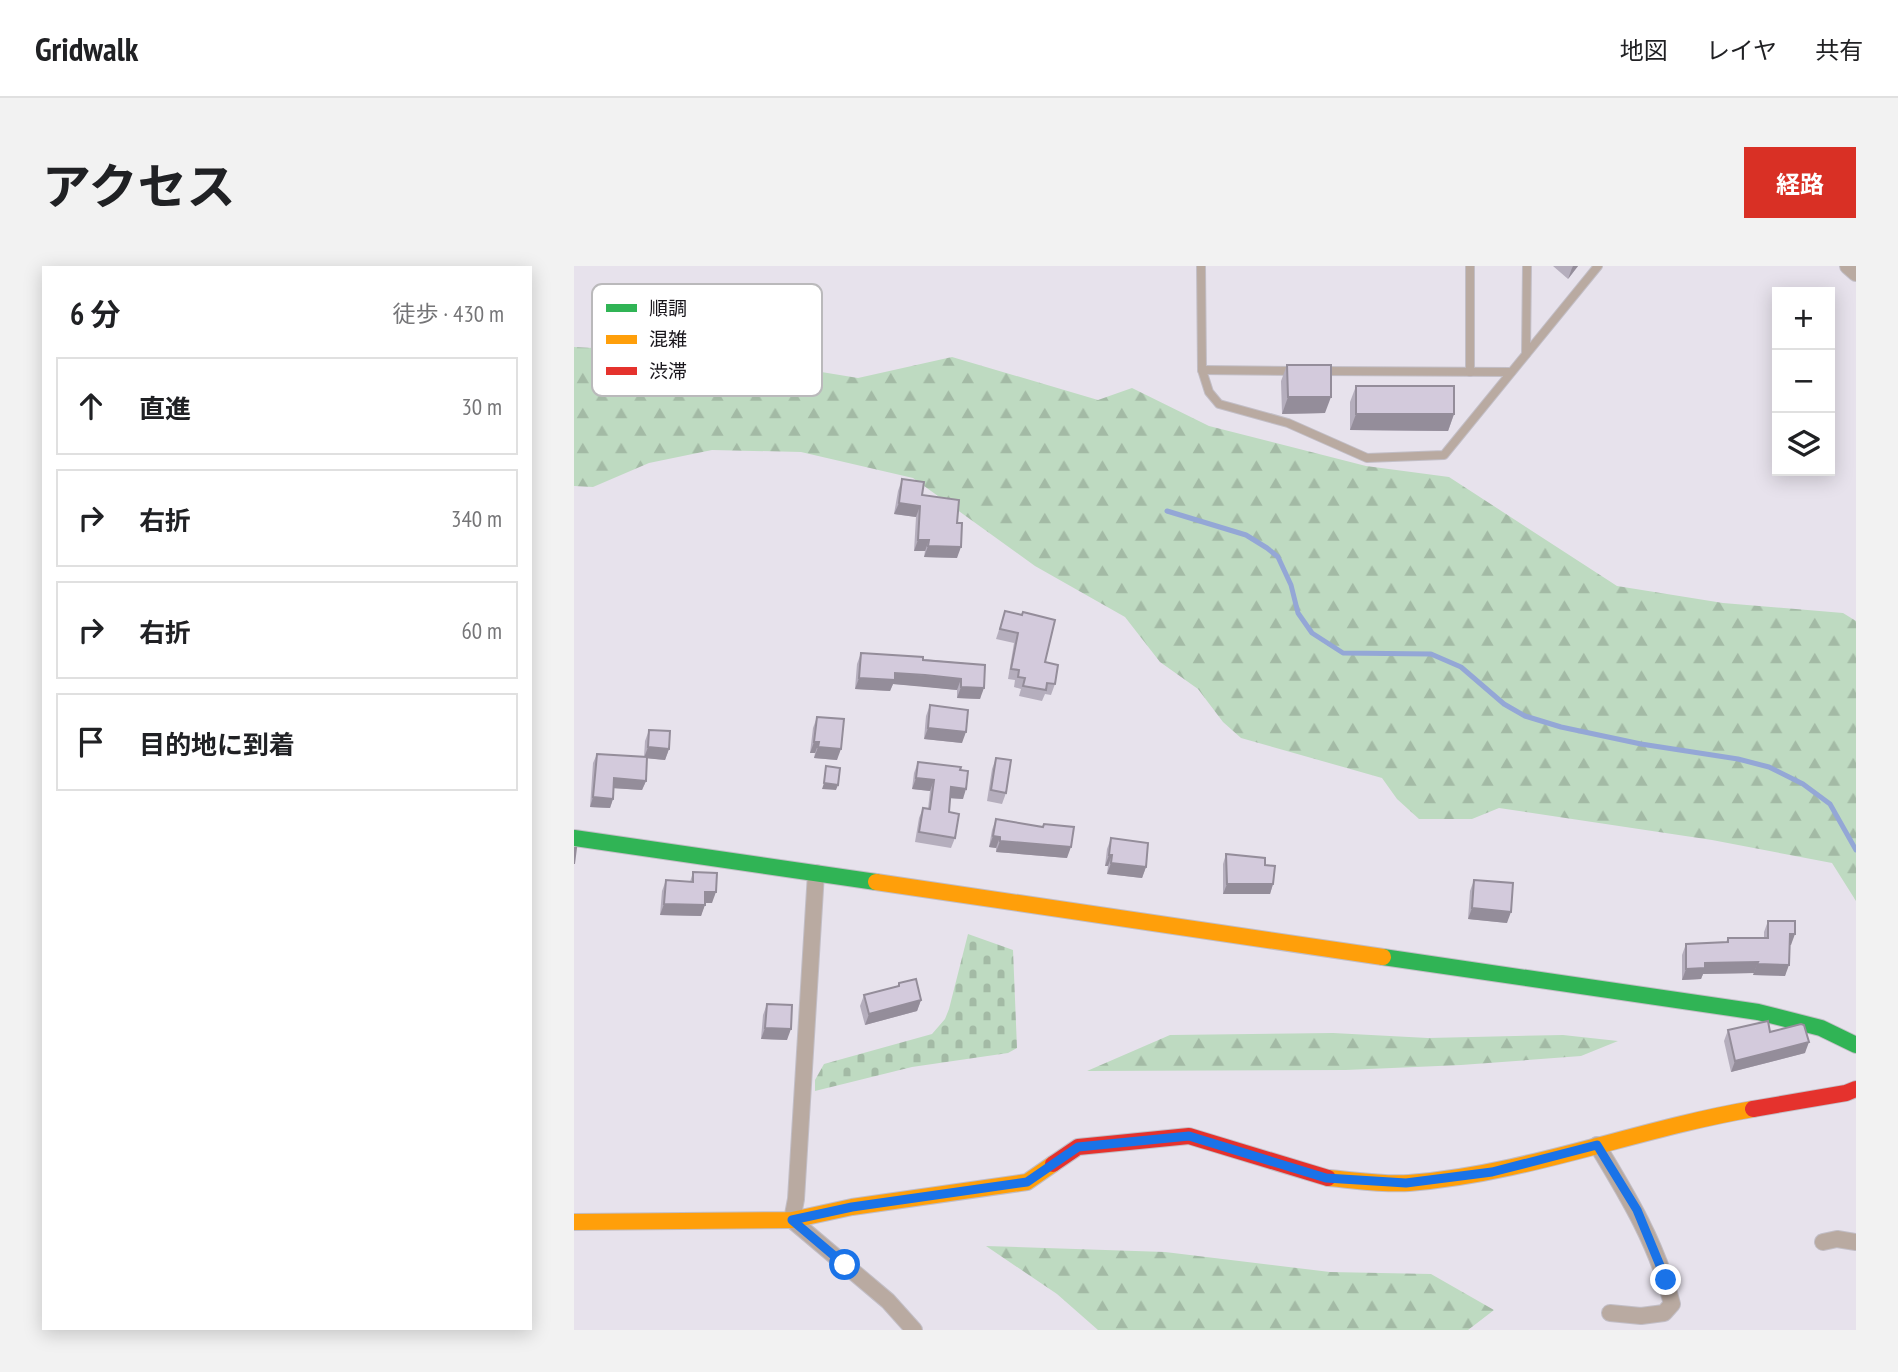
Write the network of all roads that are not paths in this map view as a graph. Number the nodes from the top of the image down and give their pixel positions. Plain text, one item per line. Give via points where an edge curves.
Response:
1 (1201, 266) edge
2 (1470, 266) edge
3 (1527, 266) edge
4 (1598, 266) edge
5 (1848, 266) edge
6 (1856, 273) edge
7 (1526, 354) junction
8 (1202, 370) junction
9 (1470, 372) junction
10 (1511, 372) junction
11 (574, 838) edge
12 (816, 873) junction
13 (1856, 1045) edge
14 (1856, 1089) edge
15 (1597, 1145) junction
16 (792, 1220) junction
17 (574, 1222) edge
18 (1823, 1242) dead end
19 (1856, 1242) edge
20 (1610, 1313) dead end
21 (914, 1330) edge

1 - 8 lane
2 - 9 lane
3 - 7 lane
4 - 7 lane
5 - 6 street
7 - 10 lane
8 - 9 lane
8 - 10 lane via 1209,392 1219,404 1288,422 1367,458 1444,455
9 - 10 lane
11 - 12 street
12 - 13 street via 1758,1012 1837,1032
12 - 16 street
14 - 15 street via 1713,1116
15 - 16 street via 1492,1172 1406,1183 1326,1178 1189,1136 1078,1147 1027,1182
15 - 20 street via 1637,1210 1672,1304 1664,1313
16 - 17 street
16 - 21 street via 888,1301
18 - 19 street

